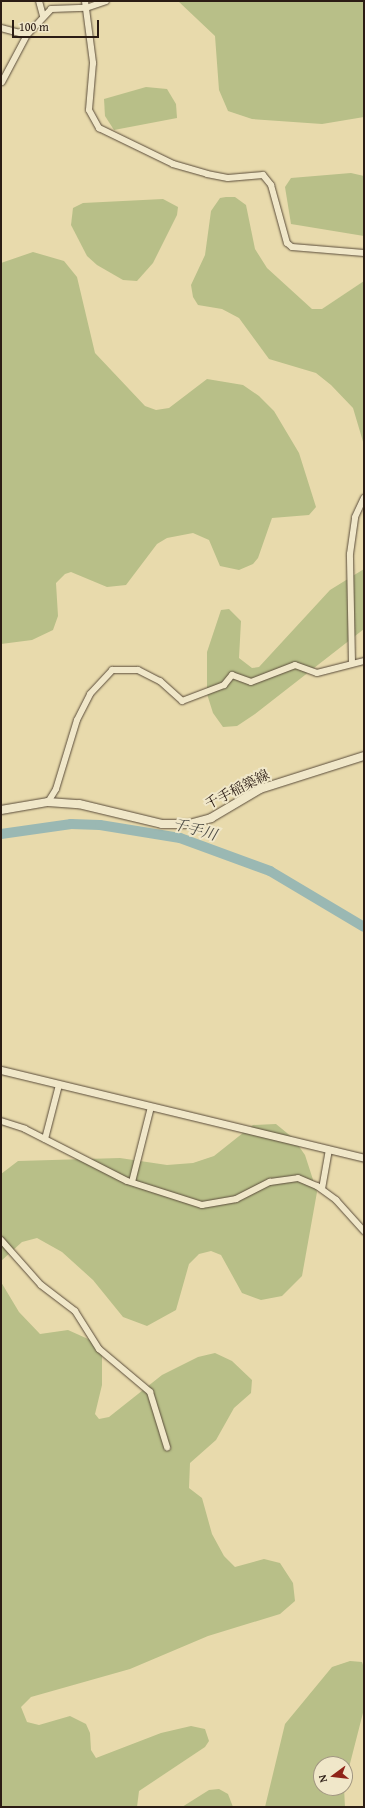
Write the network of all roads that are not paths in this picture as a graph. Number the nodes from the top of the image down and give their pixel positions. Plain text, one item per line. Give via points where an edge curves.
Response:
1 (39, 1) edge
2 (85, 1) edge
3 (106, 1) edge
4 (86, 8) junction
5 (43, 16) junction
6 (1, 28) edge
7 (26, 35) junction
8 (2, 82) dead end
9 (364, 253) edge
10 (364, 498) edge
11 (364, 661) edge
12 (352, 663) junction
13 (364, 756) edge
14 (48, 802) junction
15 (1, 810) edge
16 (1, 1070) edge
17 (59, 1086) junction
18 (151, 1108) junction
19 (1, 1122) edge
20 (45, 1139) junction
21 (329, 1150) junction
22 (364, 1158) edge
23 (132, 1182) junction
24 (322, 1189) junction
25 (364, 1231) edge
26 (1, 1240) edge
27 (167, 1447) dead end

1 - 5 street
2 - 4 street
3 - 4 street
4 - 5 street via 58,7
4 - 9 street via 93,63 89,110 99,128 173,164 207,174 228,178 263,175 271,185 287,243 292,247
5 - 7 street
6 - 7 street
7 - 8 street
10 - 12 street via 355,517 350,554
11 - 12 street
12 - 14 street via 318,673 295,665 251,682 232,675 224,685 182,702 160,681 138,670 112,670 90,694 77,720 56,789
13 - 14 main road, 千手稲築線 via 260,789 211,818 189,824 162,824 78,804
14 - 15 main road, 千手稲築線
16 - 17 street
17 - 18 street
17 - 20 street
18 - 21 street
18 - 23 street
19 - 20 street
20 - 23 street
21 - 22 street
21 - 24 street
23 - 24 street via 202,1205 236,1199 290,1177
24 - 25 street via 349,1212
26 - 27 street via 40,1285 75,1311 99,1349 150,1392

